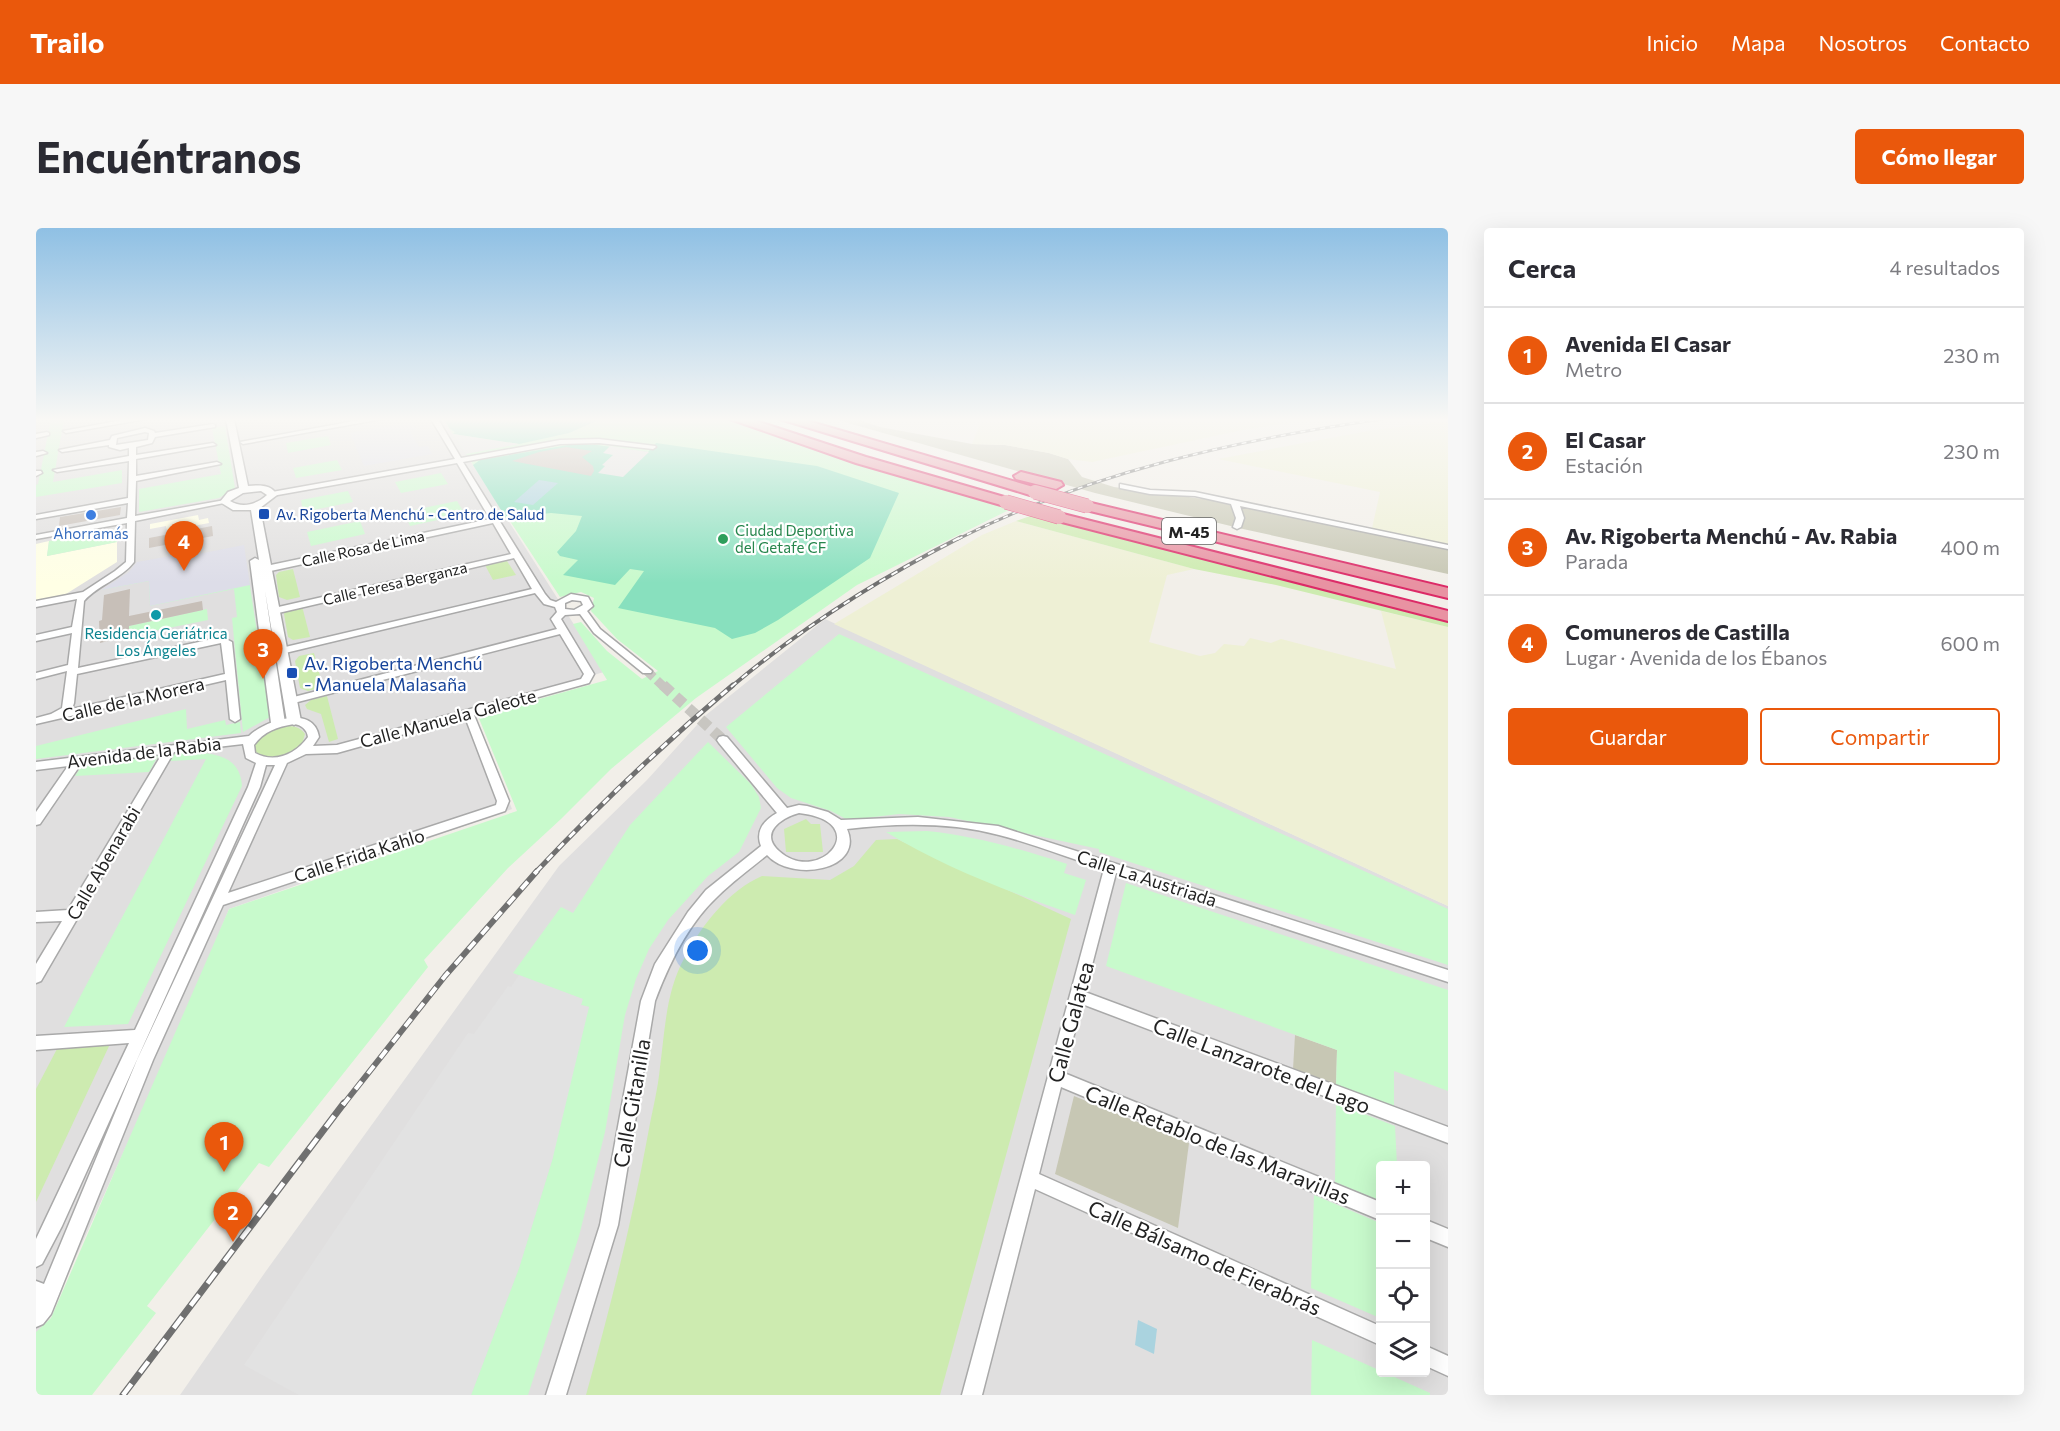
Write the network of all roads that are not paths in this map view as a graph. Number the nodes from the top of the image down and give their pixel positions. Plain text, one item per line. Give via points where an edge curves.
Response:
1 (132, 473) edge
2 (163, 473) edge
3 (244, 473) edge
4 (246, 473) edge
5 (384, 473) edge
6 (466, 473) edge
7 (907, 473) edge
8 (950, 473) edge
9 (962, 473) edge
10 (1007, 473) edge
11 (132, 479) junction
12 (1123, 486) dead end
13 (248, 489) junction
14 (272, 494) junction
15 (1029, 494) junction
16 (131, 500) junction
17 (225, 502) junction
18 (1235, 503) junction
19 (1092, 504) junction
20 (251, 507) junction
21 (36, 517) edge
22 (132, 519) junction
23 (495, 520) junction
24 (1237, 526) dead end
25 (36, 537) edge
26 (1448, 547) edge
27 (516, 555) junction
28 (1285, 559) junction
29 (266, 568) junction
30 (1448, 581) edge
31 (537, 590) junction
32 (1448, 593) edge
33 (87, 594) junction
34 (36, 604) edge
35 (1448, 604) edge
36 (560, 608) junction
37 (274, 610) junction
38 (582, 611) junction
39 (1448, 616) edge
40 (77, 629) junction
41 (562, 631) junction
42 (36, 638) edge
43 (281, 651) junction
44 (72, 670) junction
45 (646, 671) tunnel mouth
46 (36, 676) edge
47 (230, 676) junction
48 (290, 701) junction
49 (468, 712) junction
50 (52, 718) junction
51 (235, 719) dead end
52 (36, 721) edge
53 (294, 721) junction
54 (278, 723) junction
55 (251, 739) junction
56 (723, 740) tunnel mouth
57 (170, 749) junction
58 (304, 750) junction
59 (283, 760) junction
60 (77, 761) junction
61 (262, 761) junction
62 (36, 766) edge
63 (783, 812) junction
64 (36, 821) edge
65 (839, 825) junction
66 (768, 847) junction
67 (1111, 867) junction
68 (217, 902) junction
69 (72, 915) junction
70 (36, 917) edge
71 (1448, 976) edge
72 (36, 977) edge
73 (1076, 995) junction
74 (140, 1036) junction
75 (36, 1043) edge
76 (1055, 1077) junction
77 (1448, 1136) edge
78 (1029, 1178) junction
79 (1376, 1209) edge
80 (1430, 1231) edge
81 (1448, 1238) edge
82 (36, 1258) edge
83 (38, 1309) edge
84 (1376, 1334) edge
85 (1430, 1358) edge
86 (1448, 1366) edge
87 (556, 1395) edge
88 (972, 1395) edge

1 - 11 street
2 - 11 street
3 - 13 street
4 - 13 street
5 - 14 street
6 - 23 street
7 - 39 highway, bridge via 1059,517
8 - 15 highway, M-45
9 - 15 highway, M-45
10 - 19 highway via 1053,486
11 - 16 street
12 - 18 street
13 - 14 street via 267,489
13 - 17 street
14 - 20 street via 267,501
15 - 19 highway, M-45
16 - 21 street
16 - 22 street
17 - 20 street via 230,507
17 - 22 street
18 - 24 street via 1240,518
18 - 26 street
19 - 28 highway, M-45
19 - 28 highway
19 - 30 highway
20 - 29 street
20 - 54 street
22 - 25 street
22 - 33 street via 130,562
23 - 27 street
23 - 29 street, Calle Rosa de Lima
27 - 31 street
27 - 37 street, Calle Teresa Berganza
28 - 32 highway, M-45
28 - 35 highway via 1355,584
29 - 37 street
31 - 36 street via 547,602
31 - 43 street
33 - 34 street
33 - 40 street via 80,601
36 - 38 street via 572,613
36 - 38 street via 567,598 581,597 589,603
36 - 41 street via 556,619
37 - 43 street
38 - 45 street via 604,637
40 - 42 street
40 - 44 street
41 - 48 street
41 - 49 street, Calle Manuela Galeote via 589,675 585,681
43 - 48 street
44 - 46 street
44 - 47 street via 222,640 227,642
44 - 50 street via 69,703 66,710
47 - 50 street, Calle de la Morera
47 - 51 street
48 - 53 street
49 - 58 street, Calle Manuela Galeote via 337,748
49 - 68 street, Calle Frida Kahlo via 503,801 501,808
50 - 52 street, Calle de la Morera
53 - 54 street
53 - 58 street via 310,726 313,731 314,737
54 - 55 street
55 - 57 street, Avenida de la Rabia
55 - 61 street via 250,755
56 - 63 street
57 - 60 street, Avenida de la Rabia
57 - 69 street, Calle Abenarabi
58 - 59 street
59 - 61 street
59 - 68 street
60 - 62 street, Avenida de la Rabia
60 - 64 street
61 - 74 street via 254,787
63 - 65 street via 812,810
63 - 66 street via 767,826
65 - 66 street via 841,849 820,864 806,866 784,861
65 - 67 street, Calle La Austriada via 909,819 960,824 998,830
66 - 87 street, Calle Gitanilla via 711,894 687,923 662,964 648,1001 609,1225
67 - 71 street, Calle La Austriada
67 - 73 street, Calle Galatea
68 - 83 street
69 - 70 street
69 - 72 street, Calle Abenarabi
73 - 76 street, Calle Galatea
73 - 77 street, Calle Lanzarote del Lago
74 - 75 street
74 - 82 street
76 - 78 street, Calle Galatea
76 - 79 street, Calle Retablo de las Maravillas
78 - 84 street, Calle Bálsamo de Fierabrás
78 - 88 street, Calle Galatea
80 - 81 street
85 - 86 street

